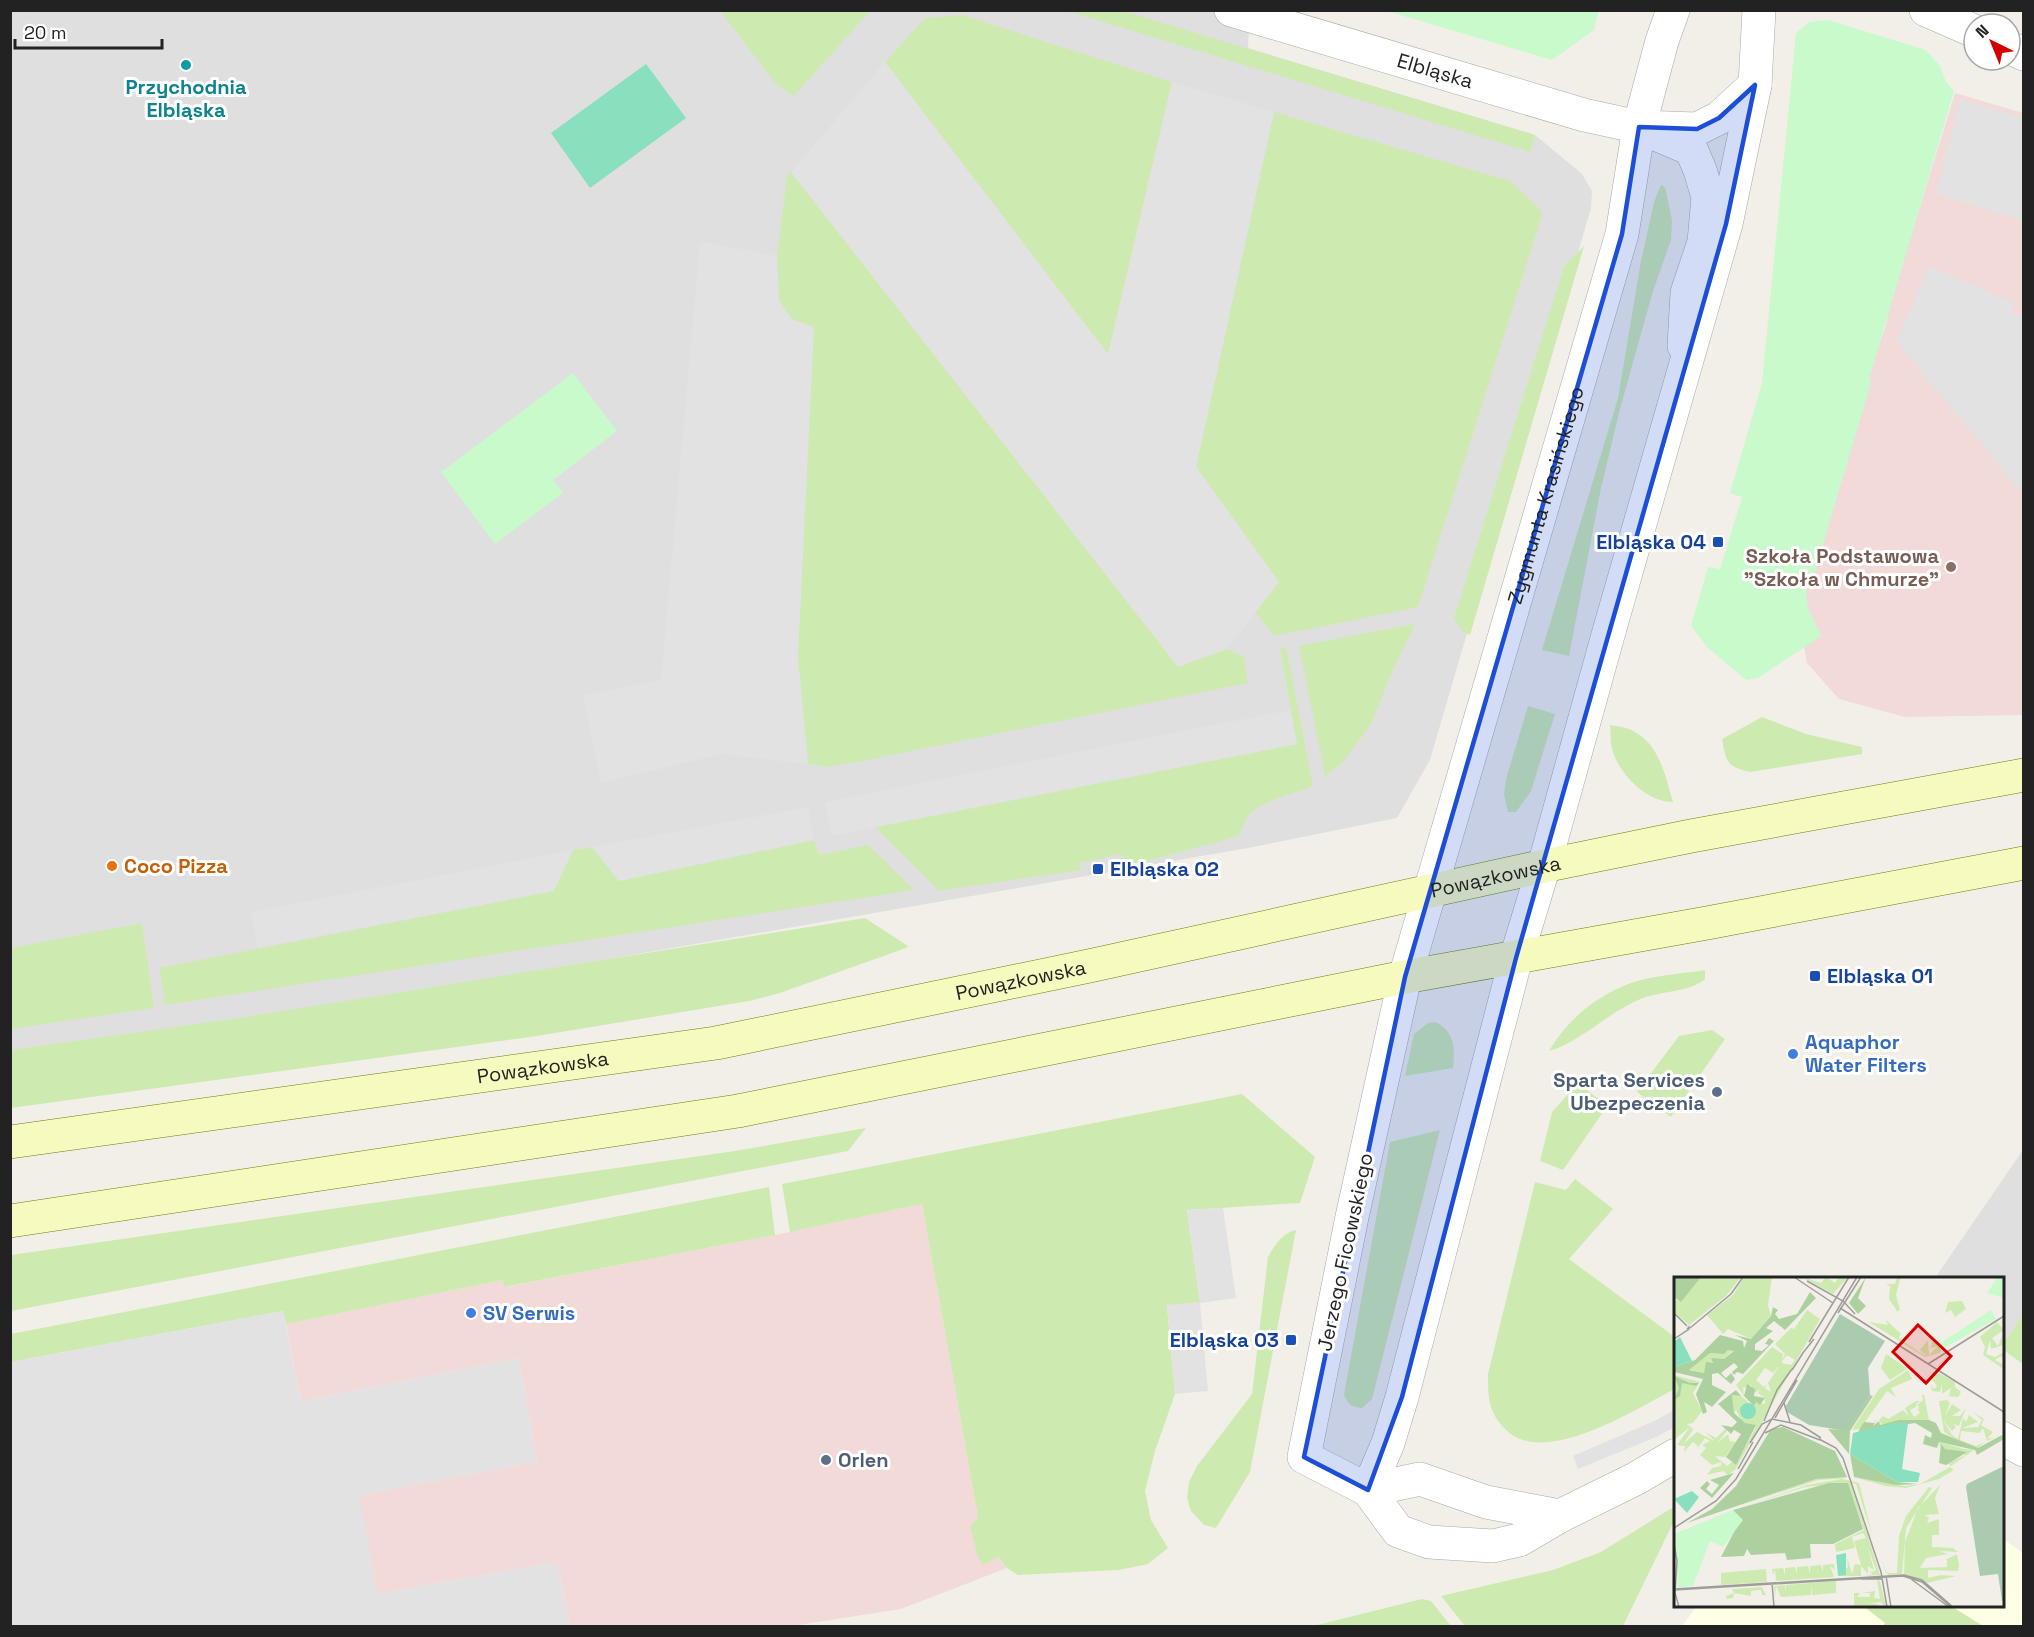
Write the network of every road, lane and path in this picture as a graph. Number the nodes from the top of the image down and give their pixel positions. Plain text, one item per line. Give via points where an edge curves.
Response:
1 (1231, 10) edge
2 (1673, 10) edge
3 (1759, 10) edge
4 (1926, 10) edge
5 (1962, 26) edge
6 (1755, 85) junction
7 (1639, 127) junction
8 (1683, 374) junction
9 (2024, 775) edge
10 (2024, 862) edge
11 (1544, 866) junction
12 (1429, 891) junction
13 (1516, 958) junction
14 (1405, 977) junction
15 (10, 1142) edge
16 (10, 1221) edge
17 (2004, 1439) edge
18 (2024, 1450) edge
19 (1674, 1456) edge
20 (1368, 1490) junction
21 (1560, 1516) junction

1 - 7 street, Elbląska via 1584,115
2 - 7 street, Zygmunta Krasińskiego
3 - 6 street
4 - 5 street
6 - 7 street via 1719,118 1696,129
6 - 8 street via 1726,224
7 - 8 street via 1690,150 1708,197 1704,242 1687,293
7 - 12 street, Zygmunta Krasińskiego via 1622,234
8 - 11 street
9 - 11 main road, Powązkowska
10 - 13 main road
11 - 12 main road, Powązkowska
11 - 13 street
12 - 14 street, Zygmunta Krasińskiego
12 - 15 main road, Powązkowska via 716,1043
13 - 14 main road
13 - 20 street via 1402,1397
14 - 16 main road via 738,1112
14 - 20 street, Jerzego Ficowskiego via 1304,1457
17 - 18 street
19 - 21 street, Jerzego Ficowskiego
20 - 21 street via 1420,1479 1486,1502
20 - 21 street, Jerzego Ficowskiego via 1398,1531 1429,1542 1493,1546 1519,1540

